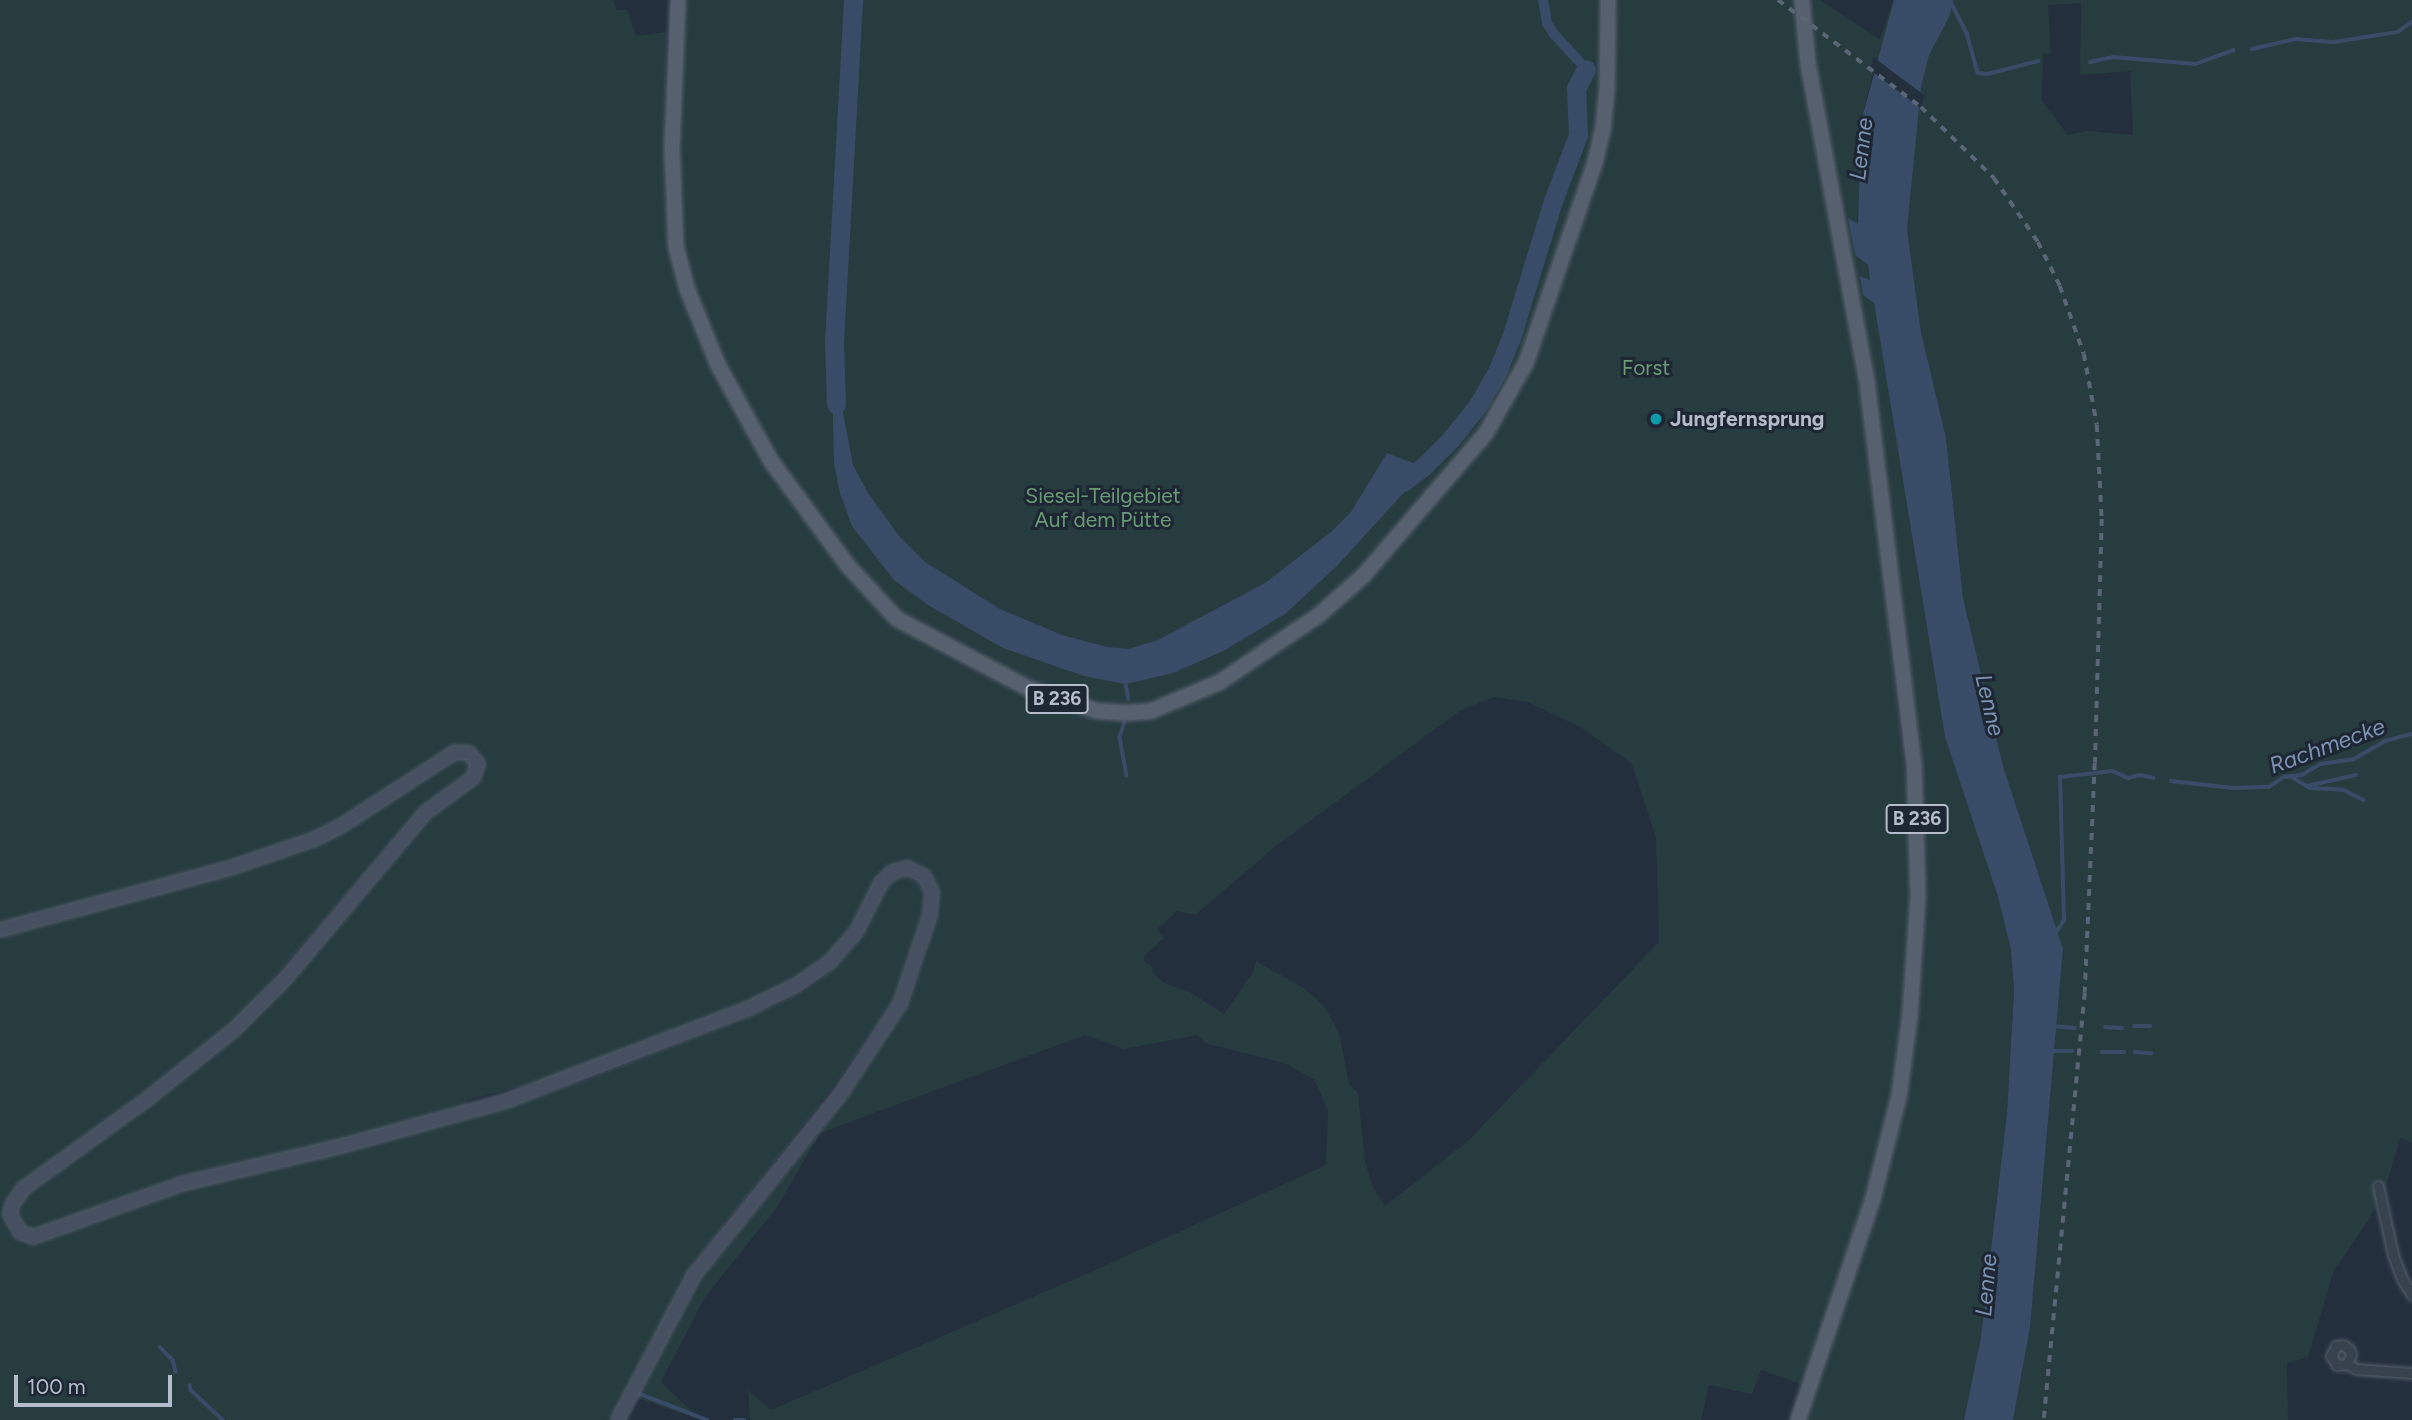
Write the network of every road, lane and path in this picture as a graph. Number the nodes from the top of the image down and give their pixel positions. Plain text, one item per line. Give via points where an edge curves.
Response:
1 (678, 0) edge
2 (1608, 0) edge
3 (1802, 0) edge
4 (0, 930) edge
5 (2378, 1186) dead end
6 (2412, 1295) edge
7 (2347, 1364) dead end
8 (2412, 1373) edge
9 (618, 1420) edge
10 (1798, 1420) edge

1 - 2 main road, B 236 via 672,163 676,247 687,289 718,365 771,461 848,566 897,619 1030,689 1097,711 1125,713 1151,711 1220,682 1328,608 1364,575 1486,433 1526,363 1595,163 1607,88
3 - 10 main road, B 236 via 1867,382 1914,765 1918,896 1910,1016 1896,1108 1868,1214
4 - 9 main road via 233,867 315,839 341,827 455,752 469,753 478,764 473,778 426,812 283,981 235,1029 24,1188 10,1214 20,1232 33,1237 181,1184 506,1101 747,1009 797,985 829,963 856,932 888,875 903,868 919,871 932,892 930,915 900,1004 839,1096 694,1275
5 - 6 street via 2393,1255
7 - 8 street via 2356,1369

